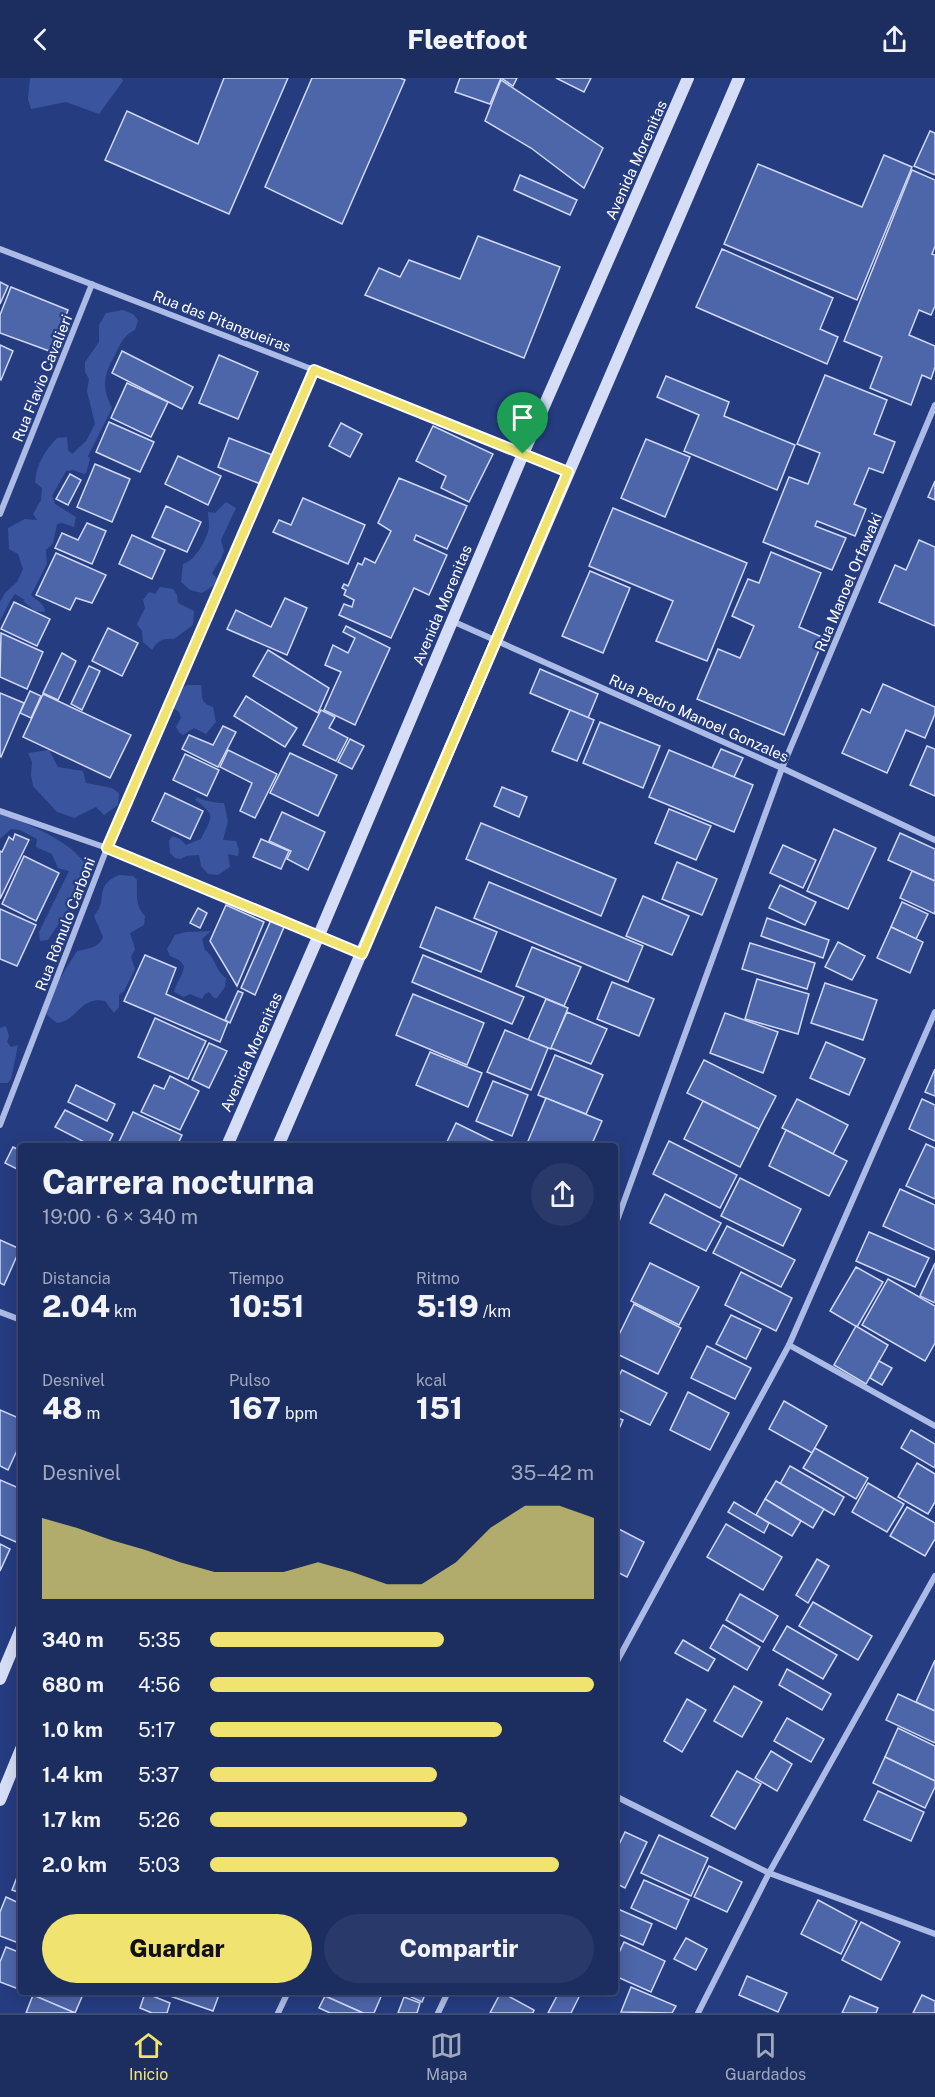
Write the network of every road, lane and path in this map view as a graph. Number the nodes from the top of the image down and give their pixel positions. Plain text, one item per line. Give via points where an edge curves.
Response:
1 (688, 78) edge
2 (739, 78) edge
3 (0, 249) edge
4 (92, 284) junction
5 (314, 370) junction
6 (935, 405) edge
7 (523, 454) junction
8 (568, 472) junction
9 (0, 514) edge
10 (452, 621) junction
11 (496, 640) junction
12 (782, 768) junction
13 (0, 811) edge
14 (935, 840) edge
15 (107, 848) junction
16 (319, 935) junction
17 (362, 954) junction
18 (935, 1011) edge
19 (0, 1125) edge
20 (228, 1143) edge
21 (279, 1143) edge
22 (618, 1218) edge
23 (0, 1312) edge
24 (18, 1319) edge
25 (789, 1345) junction
26 (935, 1426) edge
27 (935, 1576) edge
28 (18, 1636) edge
29 (618, 1659) edge
30 (0, 1679) edge
31 (18, 1756) edge
32 (618, 1798) edge
33 (0, 1800) edge
34 (769, 1873) junction
35 (935, 1934) edge
36 (287, 1995) edge
37 (447, 1995) edge
38 (278, 2013) edge
39 (438, 2013) edge
40 (698, 2013) edge

1 - 7 main road, Avenida Morenitas
2 - 8 main road
3 - 4 street, Rua das Pitangueiras
4 - 5 street, Rua das Pitangueiras
4 - 9 street, Rua Flavio Cavalieri
5 - 7 street, Rua das Pitangueiras
5 - 15 street, Rua Rômulo Carboni
6 - 12 street, Rua Manoel Orfawaki
7 - 8 street, Rua das Pitangueiras
7 - 10 main road, Avenida Morenitas
8 - 11 main road
10 - 11 street, Rua Pedro Manoel Gonzales
10 - 16 main road, Avenida Morenitas
11 - 12 street, Rua Pedro Manoel Gonzales
11 - 17 main road
12 - 14 street, Rua Pedro Manoel Gonzales
12 - 22 street, Rua Manoel Orfawaki
13 - 15 street
15 - 16 street
15 - 19 street, Rua Rômulo Carboni
16 - 17 street
16 - 20 main road, Avenida Morenitas
17 - 21 main road
18 - 25 street
23 - 24 street
25 - 26 street
25 - 29 street
27 - 34 street
28 - 30 main road
31 - 33 main road
32 - 34 street
34 - 35 street
34 - 40 street
36 - 38 street
37 - 39 street

